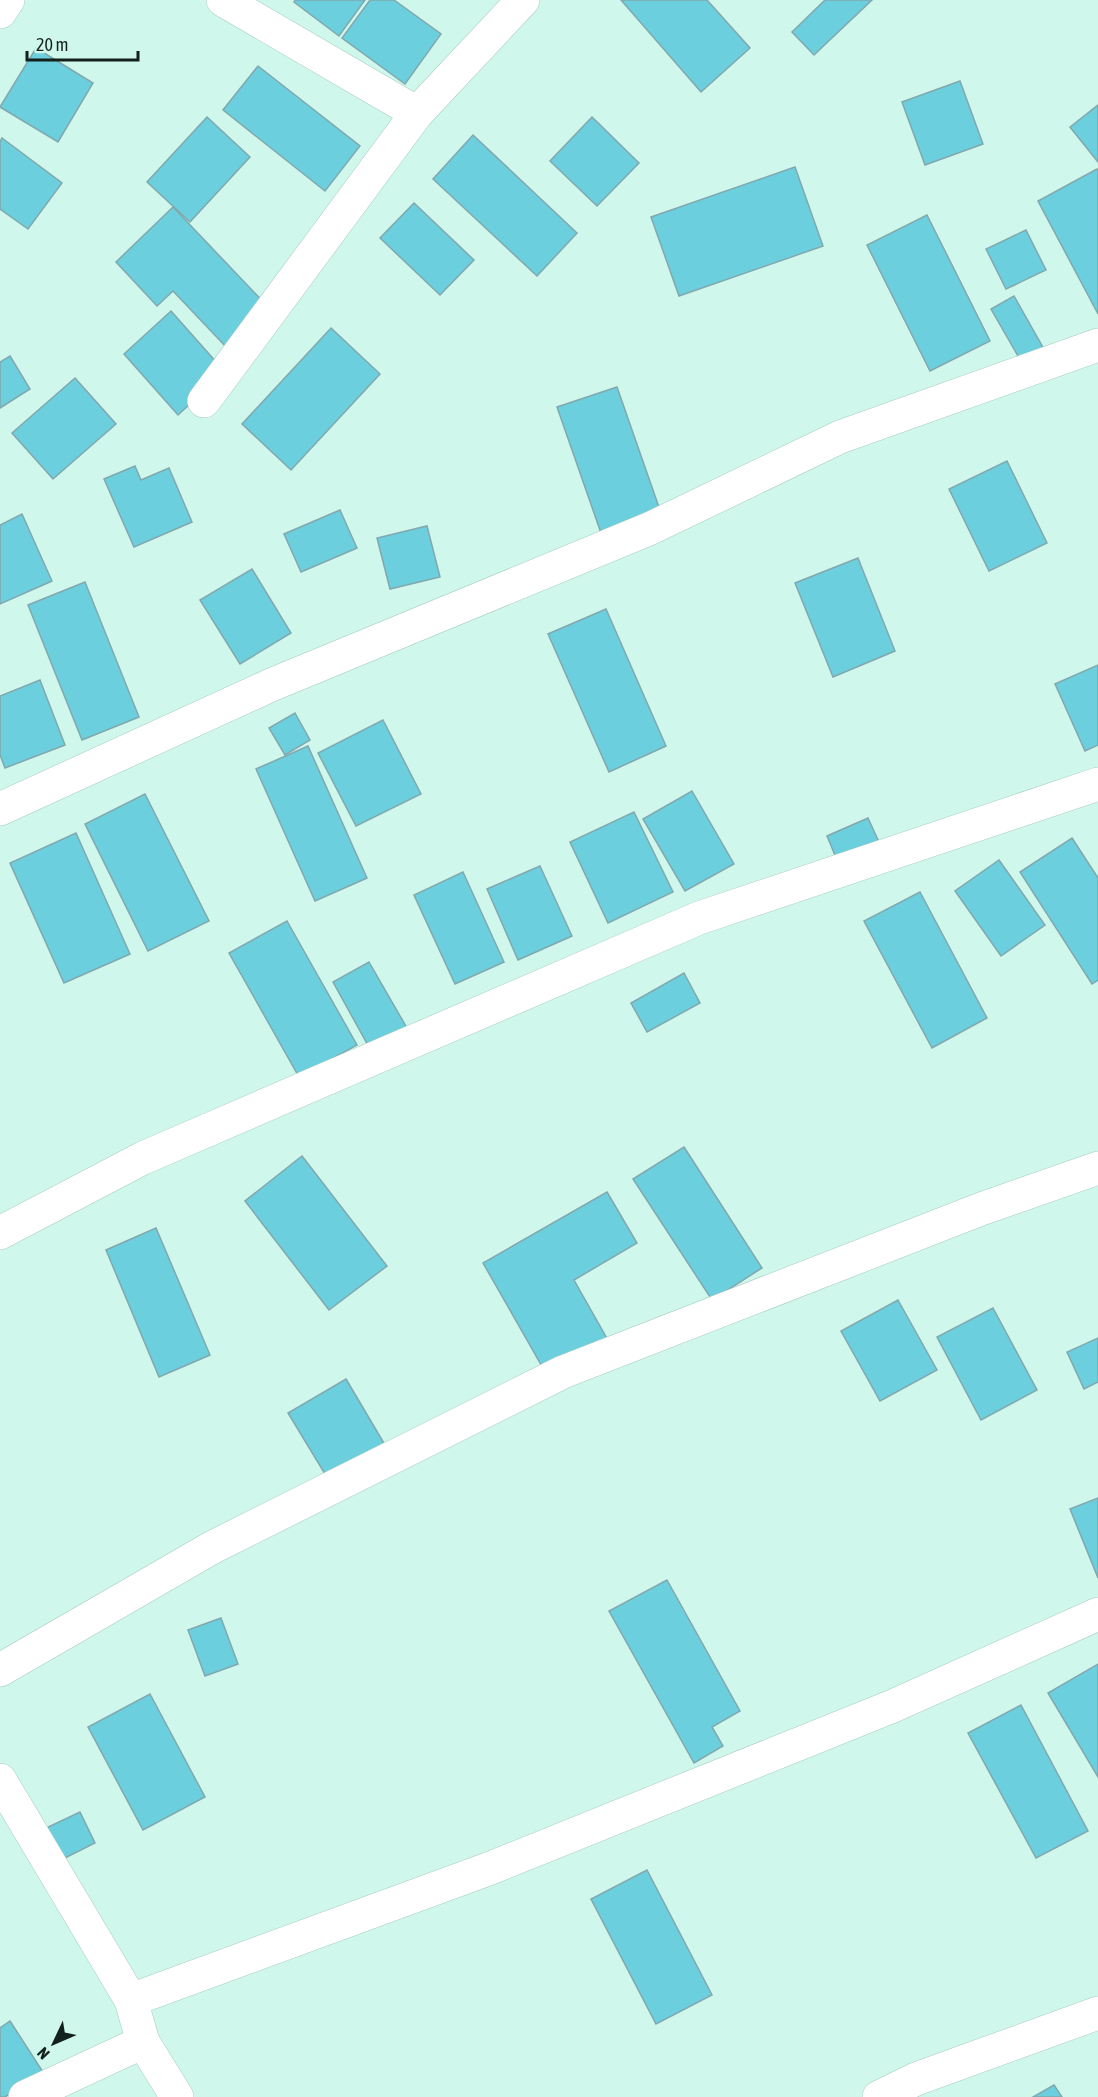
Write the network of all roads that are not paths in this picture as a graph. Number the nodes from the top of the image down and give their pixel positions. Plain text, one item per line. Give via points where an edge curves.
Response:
1 (8, 0) edge
2 (223, 0) edge
3 (523, 0) edge
4 (0, 12) edge
5 (417, 113) junction
6 (1098, 345) edge
7 (204, 401) dead end
8 (1098, 784) edge
9 (0, 808) edge
10 (1098, 1168) edge
11 (0, 1233) edge
12 (1098, 1614) edge
13 (0, 1670) edge
14 (0, 1780) edge
15 (131, 2000) junction
16 (1098, 2013) edge
17 (143, 2042) junction
18 (25, 2097) edge
19 (177, 2097) edge
20 (879, 2097) edge

1 - 4 street
2 - 5 street
3 - 5 street
5 - 7 street
6 - 9 street via 840,437 651,528 271,685
8 - 11 street via 699,918 143,1158
10 - 13 street via 563,1372 213,1547
12 - 15 street via 893,1706 499,1865
14 - 15 street
15 - 17 street
16 - 20 street via 916,2079
17 - 18 street
17 - 19 street

